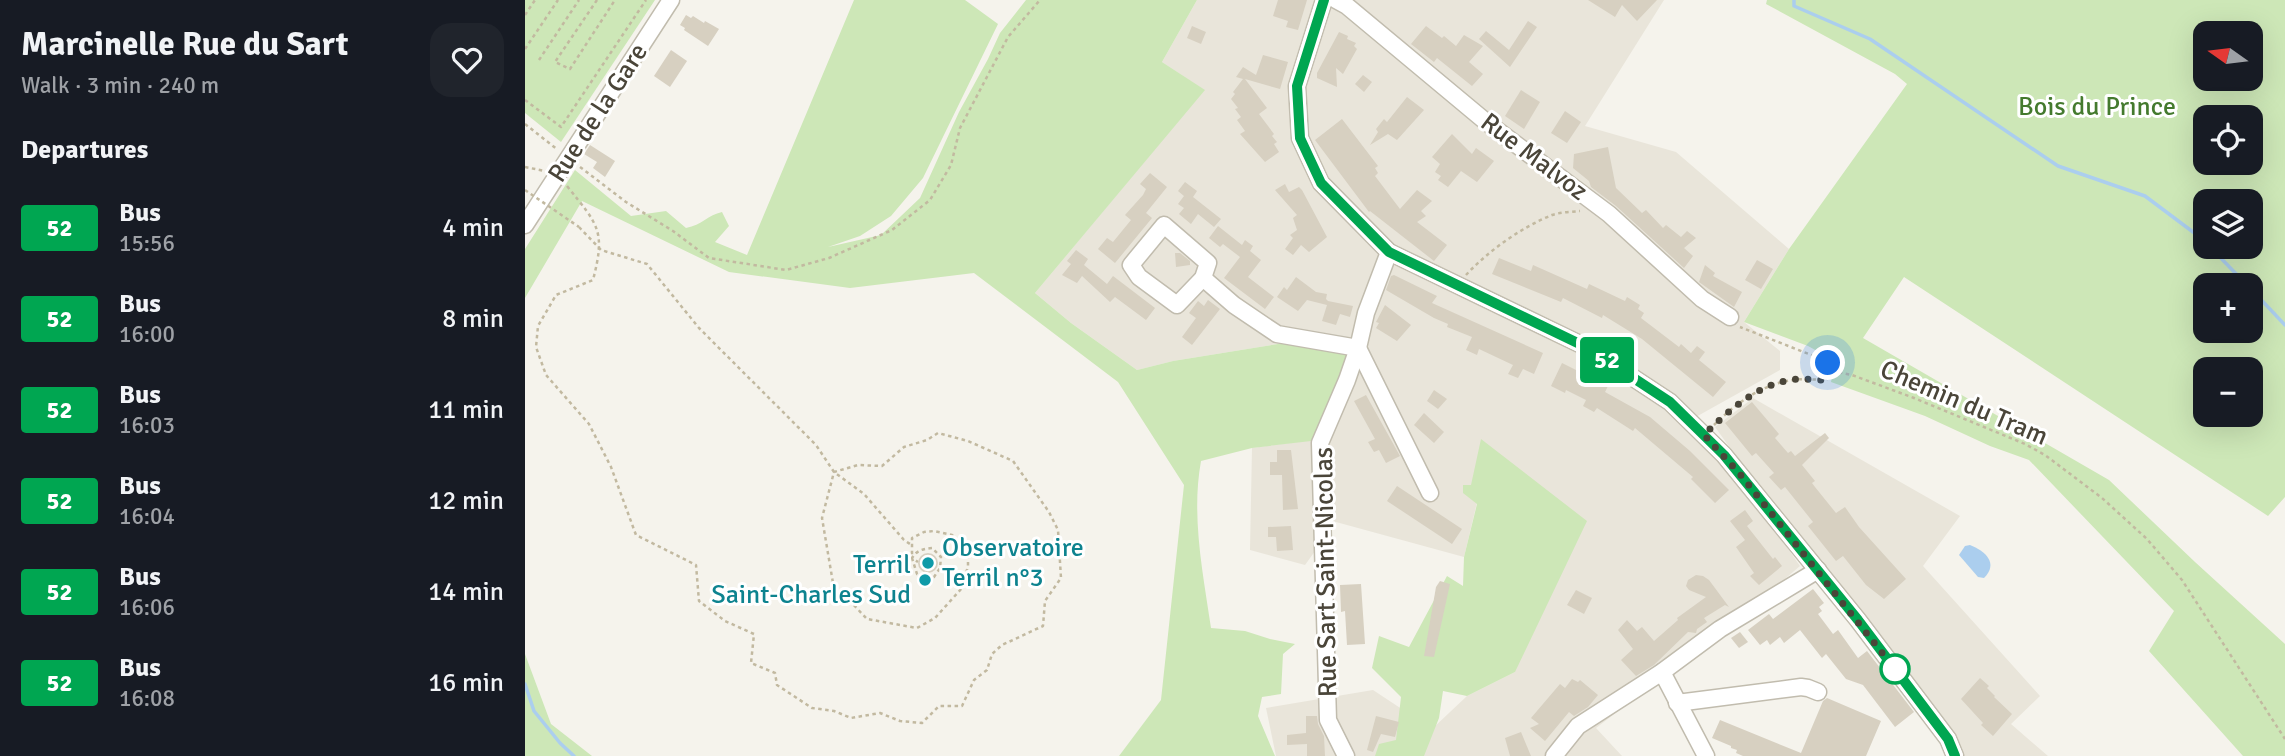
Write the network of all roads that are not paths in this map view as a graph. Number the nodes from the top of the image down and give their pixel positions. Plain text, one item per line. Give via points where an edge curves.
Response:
1 (671, 0) edge
2 (1324, 0) edge
3 (1336, 0) edge
4 (525, 225) edge
5 (1389, 252) junction
6 (1203, 278) junction
7 (1730, 317) road end
8 (1358, 348) junction
9 (1430, 493) dead end
10 (1818, 570) junction
11 (1662, 672) junction
12 (1818, 692) dead end
13 (1677, 703) junction
14 (1346, 756) edge
15 (1554, 756) edge
16 (1706, 756) edge
17 (1955, 756) edge

1 - 4 street, Rue de la Gare
2 - 5 street via 1297,86 1300,138 1321,183
3 - 7 street, Rue Malvoz via 1609,214 1702,299
5 - 8 street, Rue Sart Saint-Nicolas
5 - 10 street via 1588,348 1670,402 1724,455
6 - 6 street via 1208,263 1164,225 1131,265 1139,277 1177,305
6 - 8 street via 1277,334
8 - 9 street
8 - 14 street, Rue Sart Saint-Nicolas via 1320,443 1328,720
10 - 11 street via 1720,629
10 - 17 street via 1948,739
11 - 13 street
11 - 15 street via 1578,726
12 - 13 street via 1801,687
13 - 16 street

